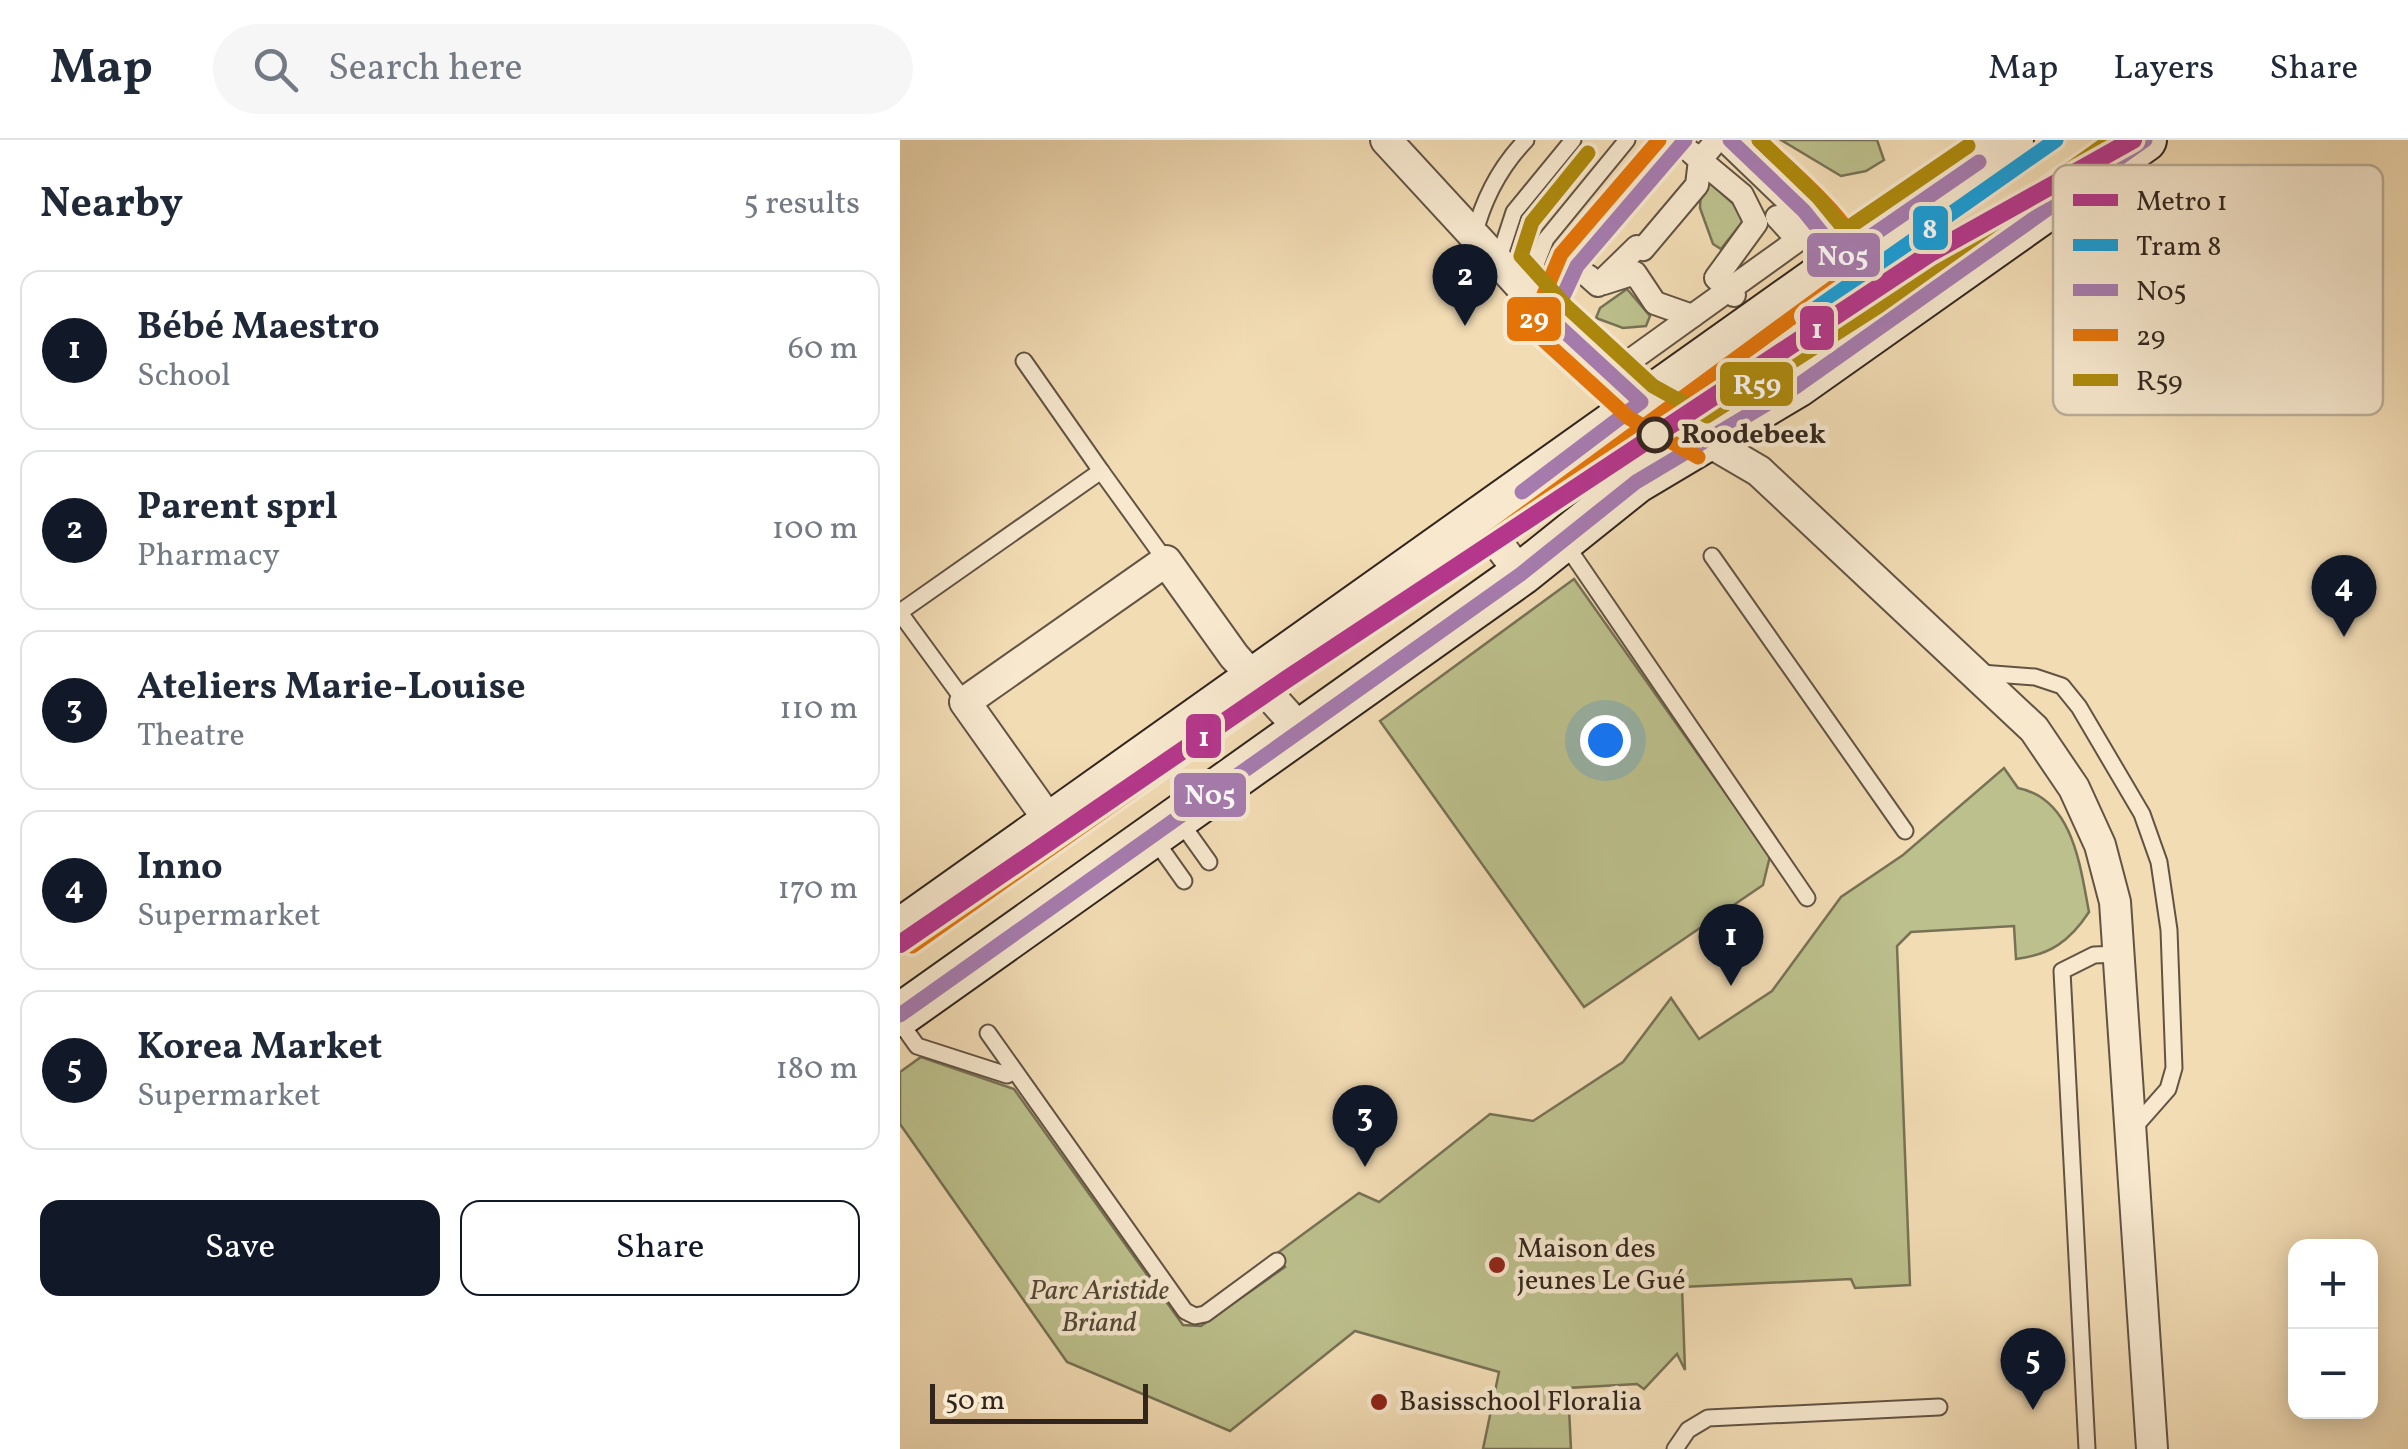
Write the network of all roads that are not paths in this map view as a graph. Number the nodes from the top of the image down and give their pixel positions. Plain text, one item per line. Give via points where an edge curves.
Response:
1 (1386, 140) edge
2 (1526, 140) edge
3 (1573, 140) edge
4 (1628, 140) edge
5 (2012, 140) edge
6 (2144, 140) edge
7 (1707, 150) edge
8 (2109, 165) edge
9 (2053, 206) edge
10 (1777, 217) dead end
11 (1474, 236) junction
12 (1841, 258) junction
13 (1498, 261) junction
14 (1526, 290) junction
15 (1732, 292) junction
16 (1692, 316) junction
17 (1552, 320) junction
18 (1630, 360) dead end
19 (1024, 361) dead end
20 (1641, 402) junction
21 (1708, 439) junction
22 (1102, 470) junction
23 (1481, 522) junction
24 (1562, 539) junction
25 (1712, 556) dead end
26 (1166, 561) junction
27 (1521, 574) junction
28 (902, 621) edge
29 (1978, 673) junction
30 (1256, 679) junction
31 (965, 702) junction
32 (1300, 729) junction
33 (1050, 823) junction
34 (1165, 827) junction
35 (1904, 830) dead end
36 (1209, 862) dead end
37 (1184, 881) dead end
38 (1807, 898) dead end
39 (900, 930) edge
40 (2120, 954) junction
41 (900, 1019) edge
42 (988, 1033) dead end
43 (1014, 1071) junction
44 (2131, 1132) junction
45 (1277, 1262) dead end
46 (1938, 1408) dead end
47 (1675, 1449) edge
48 (2087, 1449) edge
49 (2152, 1449) edge

1 - 11 street
2 - 11 lane via 1507,160
3 - 13 lane via 1514,212
4 - 14 lane via 1546,239
5 - 12 main road
6 - 8 main road
7 - 12 street via 1804,211
7 - 15 street via 1756,223 1716,278
7 - 16 street via 1698,185 1644,250 1632,245 1593,280 1634,273 1658,307
7 - 17 lane via 1577,266
9 - 21 main road via 1890,323
10 - 15 street via 1798,240
11 - 13 street
12 - 20 main road
13 - 14 street
14 - 17 street
15 - 16 street
16 - 18 street
17 - 20 street
19 - 22 lane
20 - 21 street
20 - 23 main road
21 - 24 main road via 1636,482
21 - 29 street via 1759,471
22 - 26 lane
22 - 28 lane
23 - 27 street
23 - 30 main road
24 - 27 main road
24 - 38 lane
25 - 35 lane
26 - 30 street
26 - 31 street
27 - 32 main road
28 - 31 lane
29 - 40 street via 2034,728 2074,788 2100,845
29 - 44 lane via 2062,686 2134,800 2159,862 2169,930 2174,1068 2168,1089
30 - 32 street
30 - 33 main road
31 - 33 street
32 - 34 main road
33 - 39 main road
34 - 36 lane
34 - 37 lane
34 - 41 main road
40 - 44 street
40 - 48 lane via 2094,955 2062,971
41 - 43 lane via 917,1046 1008,1076
42 - 43 lane
43 - 45 lane via 1185,1310 1205,1314
44 - 49 street
46 - 47 lane via 1708,1418

